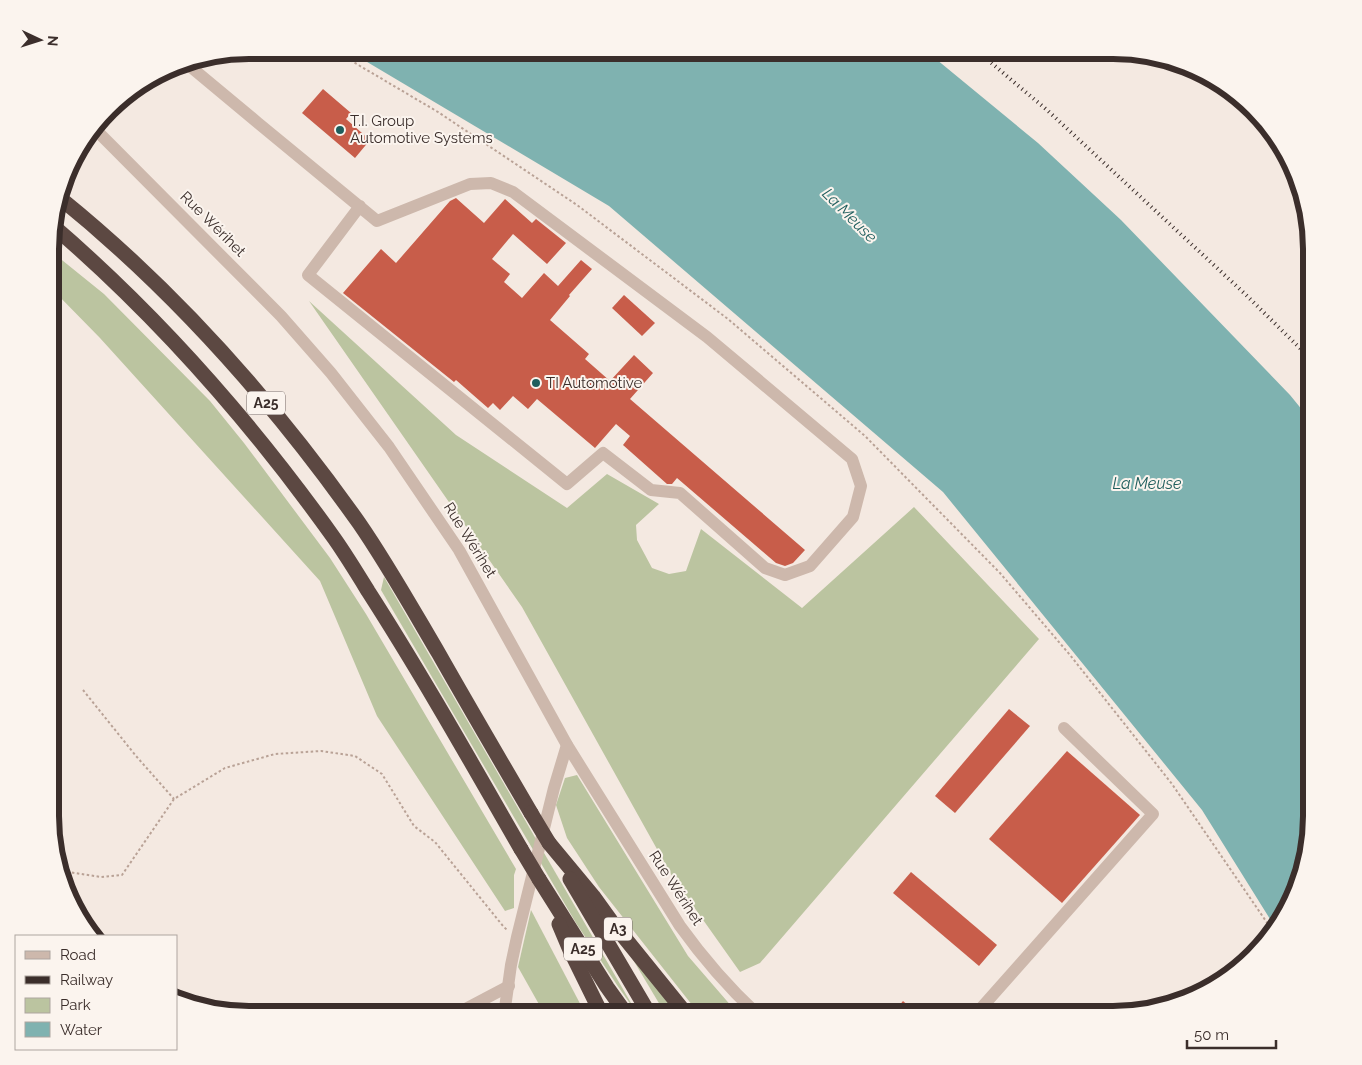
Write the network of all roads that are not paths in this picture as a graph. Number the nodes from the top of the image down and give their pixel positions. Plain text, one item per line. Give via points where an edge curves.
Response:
1 (191, 68) edge
2 (98, 132) edge
3 (66, 197) edge
4 (64, 202) edge
5 (360, 206) junction
6 (77, 212) junction
7 (59, 232) edge
8 (1064, 728) dead end
9 (567, 745) junction
10 (548, 843) junction
11 (540, 880) junction
12 (509, 986) junction
13 (471, 1006) edge
14 (506, 1006) edge
15 (598, 1006) edge
16 (621, 1006) edge
17 (645, 1006) edge
18 (680, 1006) edge
19 (748, 1006) edge
20 (983, 1006) edge

1 - 5 street
2 - 9 street, Rue Wérihet via 281,316 390,447 459,550
3 - 6 highway, A25
4 - 6 highway, A25
5 - 5 street via 377,221 470,184 491,183 513,192 708,337 852,459 861,486 854,517 810,566 785,575 765,568 680,493 651,490 603,453 566,484 308,275
6 - 10 highway, A25, bridge via 130,258 232,362 360,524
7 - 11 highway, A25, bridge via 190,358 283,469 335,540 393,630
8 - 20 street via 1153,814
9 - 12 street via 517,937
9 - 19 street, Rue Wérihet via 680,926 696,949
10 - 17 highway, A25
10 - 18 highway, A3
11 - 15 highway
11 - 16 highway, A25
12 - 13 street
12 - 14 street

